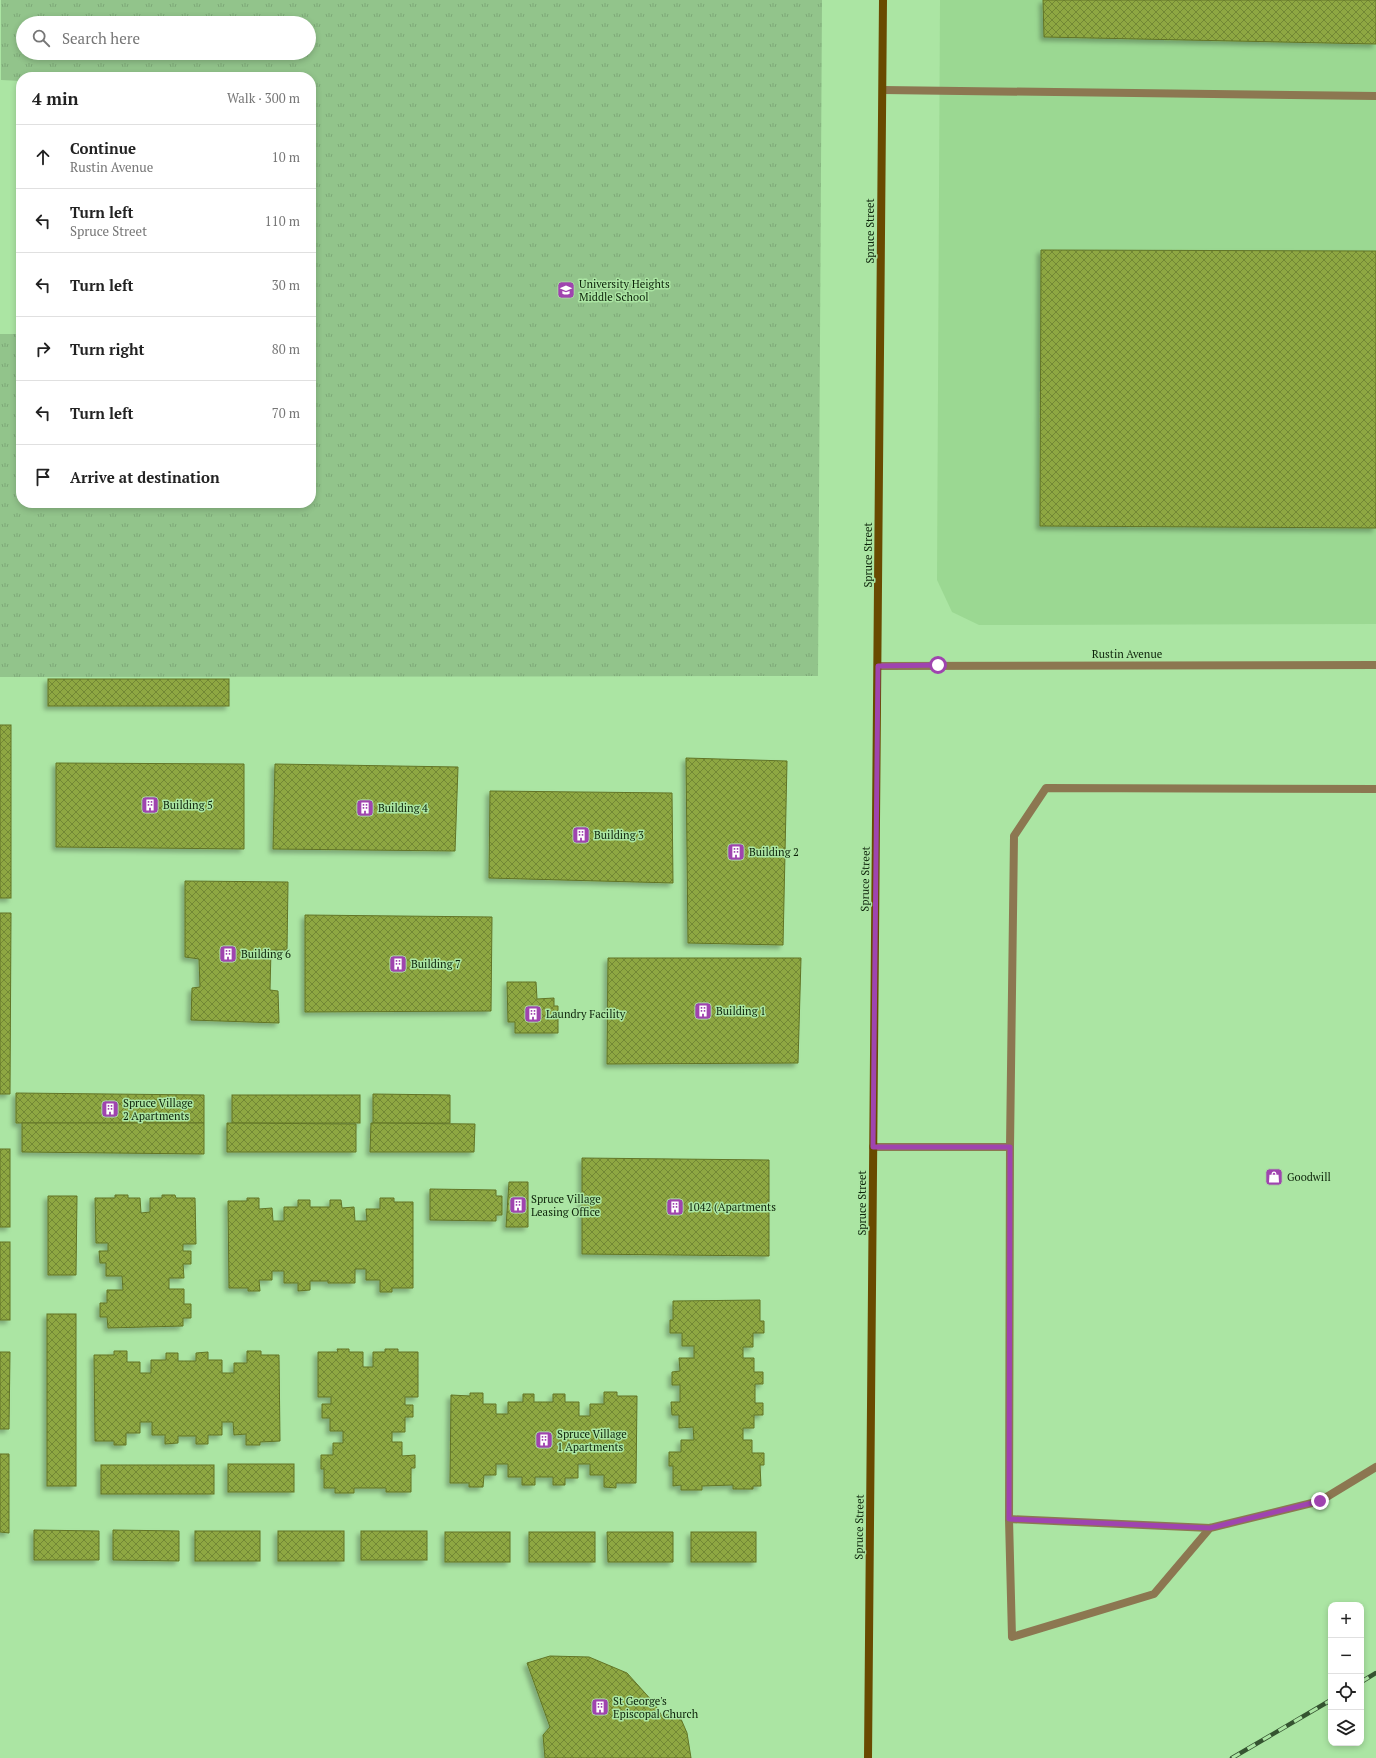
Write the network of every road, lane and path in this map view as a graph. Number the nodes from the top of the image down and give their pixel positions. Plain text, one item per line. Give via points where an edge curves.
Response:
1 (883, 0) edge
2 (882, 90) junction
3 (1376, 96) edge
4 (1376, 665) edge
5 (878, 666) junction
6 (1376, 789) edge
7 (873, 1147) junction
8 (1010, 1147) junction
9 (1376, 1467) edge
10 (1009, 1519) junction
11 (1210, 1528) junction
12 (868, 1758) edge

1 - 2 street, Spruce Street
2 - 3 street
2 - 5 street, Spruce Street
4 - 5 street, Rustin Avenue
5 - 7 street, Spruce Street
6 - 8 street via 1046,788 1014,836
7 - 8 street
7 - 12 street, Spruce Street
8 - 10 street
9 - 11 street via 1320,1501
10 - 11 street
10 - 11 street via 1012,1637 1154,1594

